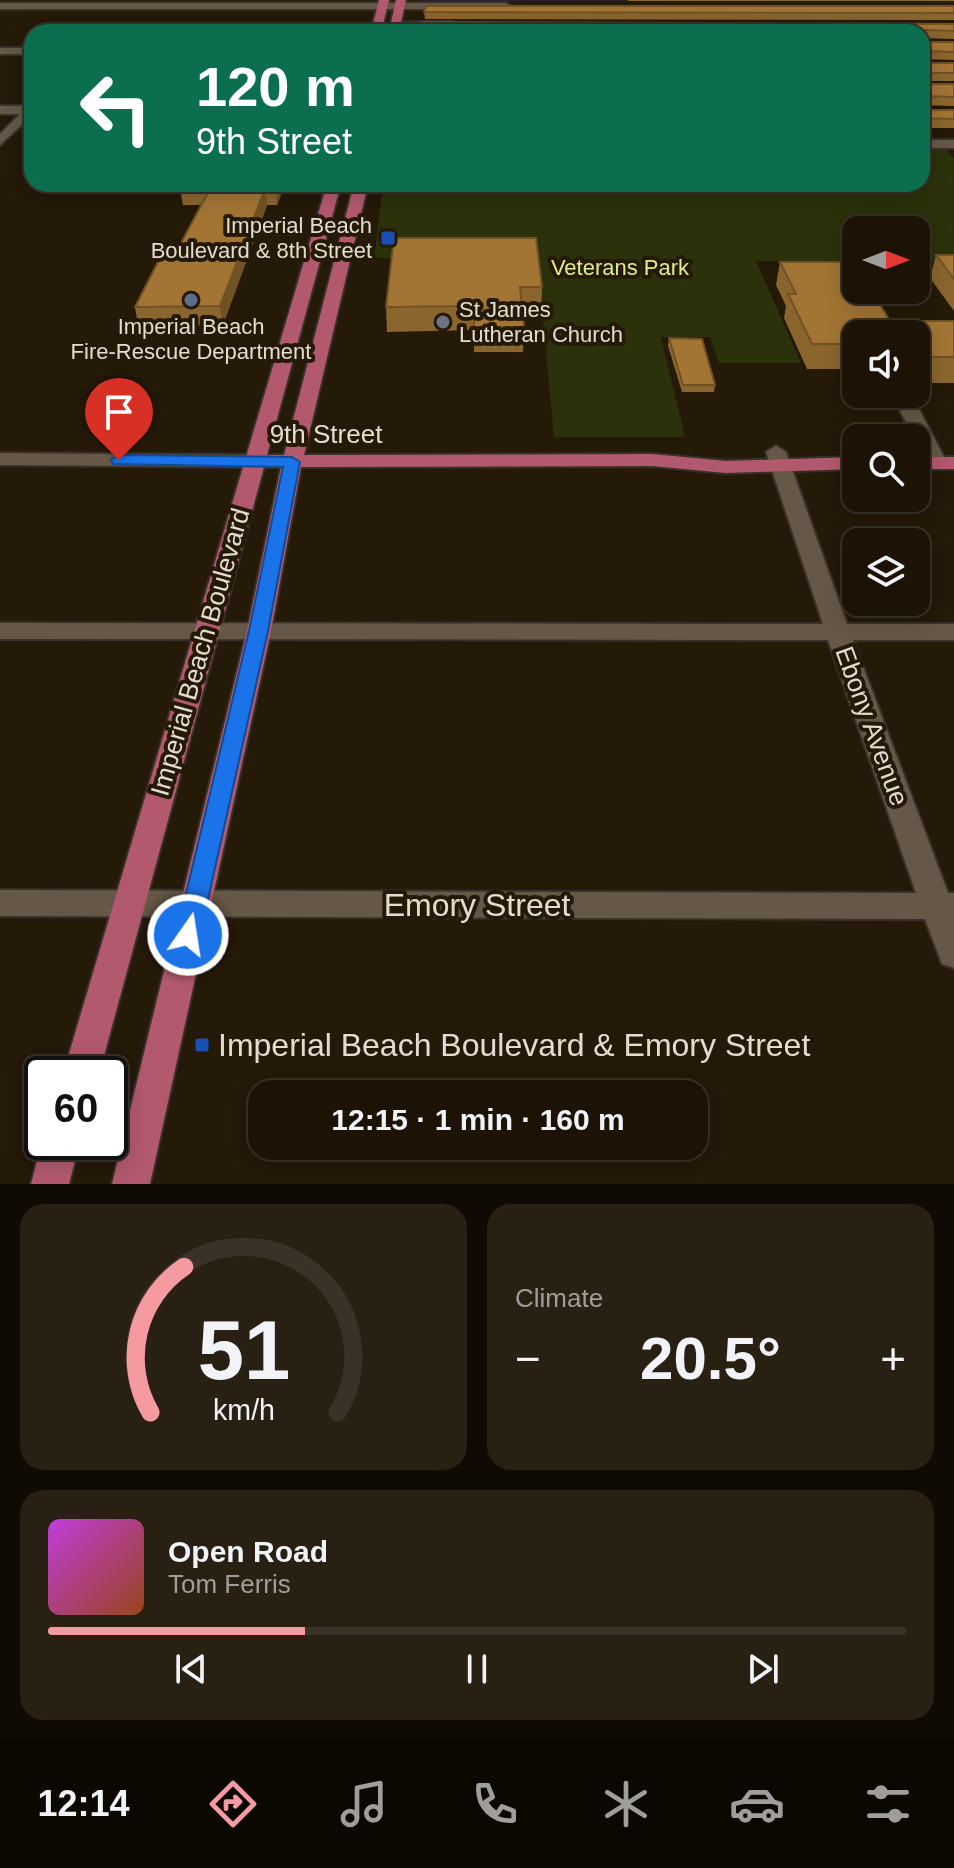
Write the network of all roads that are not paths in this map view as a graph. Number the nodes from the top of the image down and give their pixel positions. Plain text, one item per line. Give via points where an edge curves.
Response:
1 (384, 3) edge
2 (400, 3) edge
3 (0, 6) edge
4 (518, 6) edge
5 (378, 24) edge
6 (396, 24) edge
7 (0, 51) edge
8 (24, 51) edge
9 (0, 110) edge
10 (24, 110) edge
11 (24, 117) edge
12 (0, 141) edge
13 (930, 144) edge
14 (954, 144) edge
15 (332, 192) edge
16 (359, 192) edge
17 (910, 411) dead end
18 (0, 459) edge
19 (778, 460) junction
20 (253, 461) junction
21 (292, 462) junction
22 (842, 462) edge
23 (936, 463) edge
24 (0, 631) edge
25 (205, 631) junction
26 (259, 631) junction
27 (954, 632) edge
28 (838, 633) junction
29 (0, 903) edge
30 (129, 904) junction
31 (195, 904) junction
32 (945, 906) edge
33 (954, 954) edge
34 (86, 1056) edge
35 (56, 1160) edge
36 (50, 1184) edge
37 (131, 1184) edge

1 - 2 street
1 - 3 street
1 - 5 main road
2 - 4 street
2 - 6 main road
7 - 8 street
9 - 10 street
11 - 12 street
13 - 14 street
15 - 20 main road, Imperial Beach Boulevard
16 - 21 main road, Imperial Beach Boulevard
17 - 23 street
18 - 20 street, 9th Street
19 - 21 main road, 9th Street via 726,467 652,460
19 - 22 main road, 9th Street
19 - 28 street, Ebony Avenue
20 - 21 main road, 9th Street
20 - 25 main road, Imperial Beach Boulevard
21 - 26 main road, Imperial Beach Boulevard
24 - 25 street
25 - 26 street
25 - 30 main road, Imperial Beach Boulevard
26 - 28 street
26 - 31 main road, Imperial Beach Boulevard
27 - 28 street
28 - 32 street, Ebony Avenue
29 - 30 street, Emory Street
30 - 31 street, Emory Street
30 - 34 main road, Imperial Beach Boulevard
31 - 32 street, Emory Street
31 - 37 main road, Imperial Beach Boulevard
32 - 33 street, Ebony Avenue
35 - 36 main road

